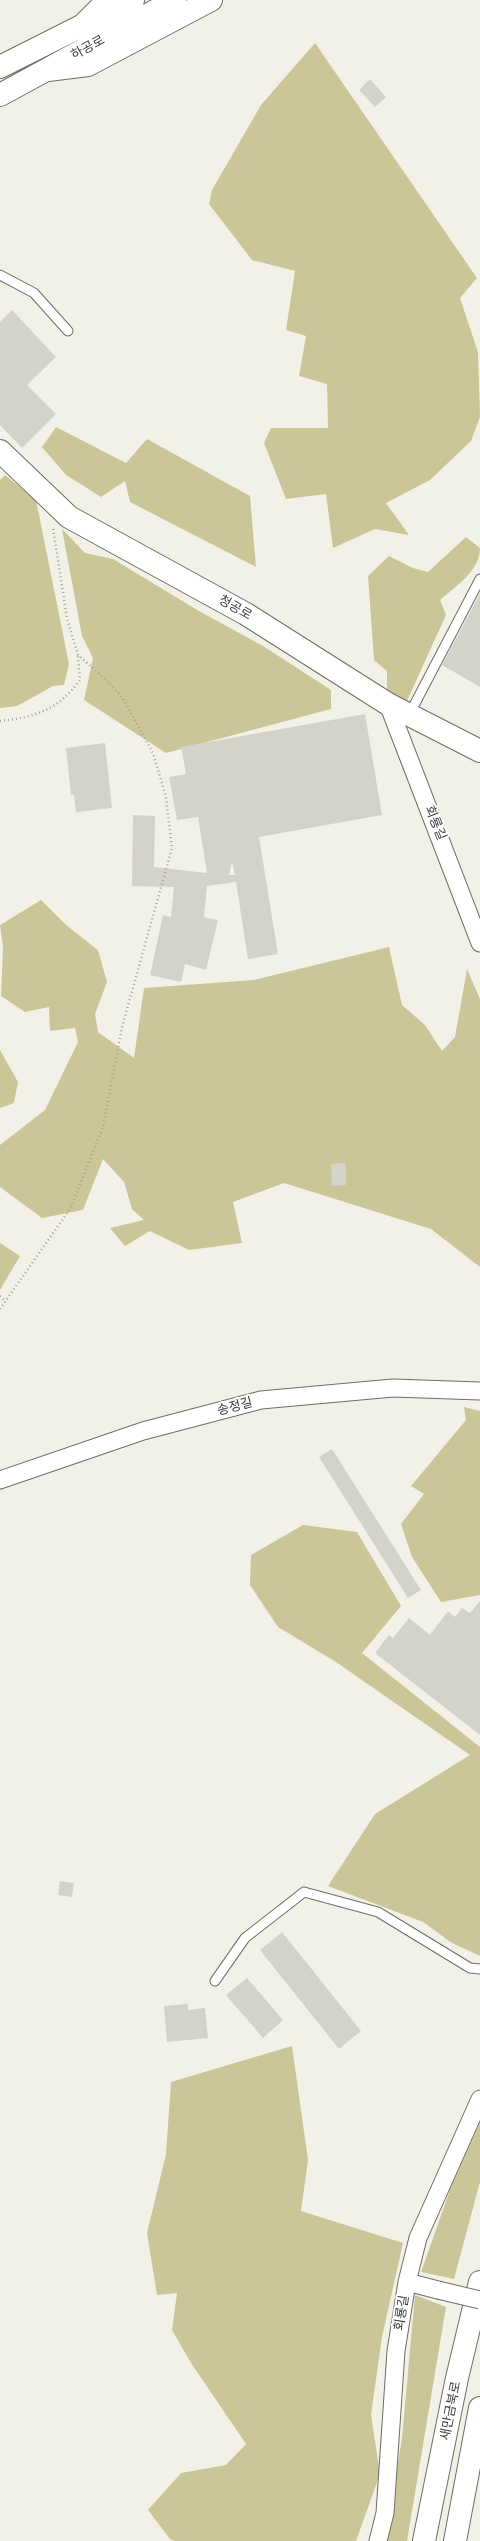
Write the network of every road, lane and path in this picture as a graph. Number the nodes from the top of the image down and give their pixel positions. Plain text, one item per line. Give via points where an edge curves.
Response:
1 (108, 0) edge
2 (133, 0) edge
3 (175, 0) edge
4 (211, 0) edge
5 (79, 29) junction
6 (0, 67) edge
7 (48, 70) junction
8 (0, 94) edge
9 (0, 275) edge
10 (68, 331) dead end
11 (0, 451) edge
12 (49, 498) junction
13 (480, 579) edge
14 (78, 656) junction
15 (388, 704) junction
16 (409, 715) junction
17 (0, 721) edge
18 (480, 751) edge
19 (480, 943) edge
20 (0, 1296) edge
21 (5, 1301) junction
22 (0, 1309) edge
23 (480, 1391) edge
24 (0, 1480) edge
25 (480, 1970) edge
26 (216, 1980) dead end
27 (480, 2099) edge
28 (407, 2282) junction
29 (480, 2282) edge
30 (480, 2300) edge
31 (480, 2408) edge
32 (378, 2541) edge
33 (424, 2541) edge
34 (455, 2541) edge

1 - 5 main road
2 - 5 main road, 하공로
3 - 7 main road, 하공로
4 - 7 main road via 88,65
5 - 6 main road, 하공로
7 - 8 main road, 하공로
9 - 10 lane via 34,293
11 - 12 main road, 청공로
12 - 14 path via 67,618
12 - 15 main road, 청공로 via 69,517 246,614
13 - 16 lane
14 - 17 path via 80,680 69,694 29,718
14 - 21 path via 122,697 153,753 166,797 172,848 122,1027 103,1127 70,1209
15 - 16 main road, 청공로
15 - 19 street, 회룡길
16 - 18 main road, 청공로
20 - 21 path
21 - 22 path
23 - 24 street, 송정길 via 393,1388 261,1400 143,1431
25 - 26 lane via 470,1968 378,1912 304,1892 244,1938
27 - 28 street, 회룡길 via 418,2238
28 - 30 street, bridge
28 - 32 street, 회룡길 via 396,2351 385,2513
29 - 33 main road, 새만금북로 via 457,2378
31 - 34 main road

